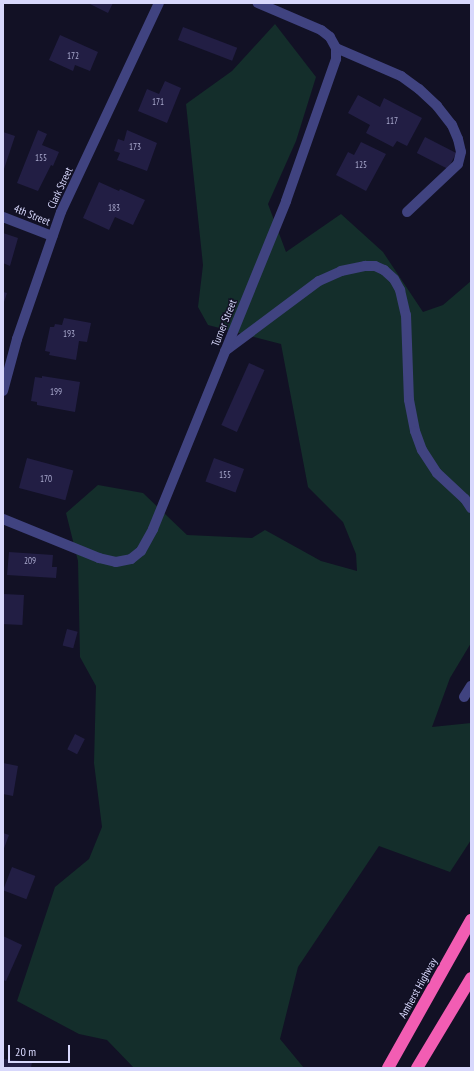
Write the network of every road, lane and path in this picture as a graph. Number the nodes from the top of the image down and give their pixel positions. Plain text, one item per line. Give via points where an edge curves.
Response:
1 (159, 3) edge
2 (258, 3) edge
3 (336, 48) junction
4 (407, 212) dead end
5 (3, 217) edge
6 (52, 236) junction
7 (225, 351) junction
8 (3, 391) edge
9 (471, 508) edge
10 (3, 519) edge
11 (471, 686) edge
12 (464, 697) dead end
13 (471, 920) edge
14 (471, 978) edge
15 (388, 1068) edge
16 (417, 1068) edge

1 - 6 street, Clark Street
2 - 3 street via 321,30 330,37
3 - 4 street via 401,76 437,106 452,125 461,152 458,164
3 - 7 street, Turner Street via 336,59 288,194
5 - 6 street, 4th Street
6 - 8 street, Clark Street via 17,339
7 - 9 street via 319,281 341,271 365,266 375,266 384,270 394,278 400,290 406,315 409,400 415,431 422,450 437,473
7 - 10 street, Turner Street via 153,529 141,551 131,559 116,562 99,558
11 - 12 street
13 - 15 highway, Amherst Highway
14 - 16 highway

